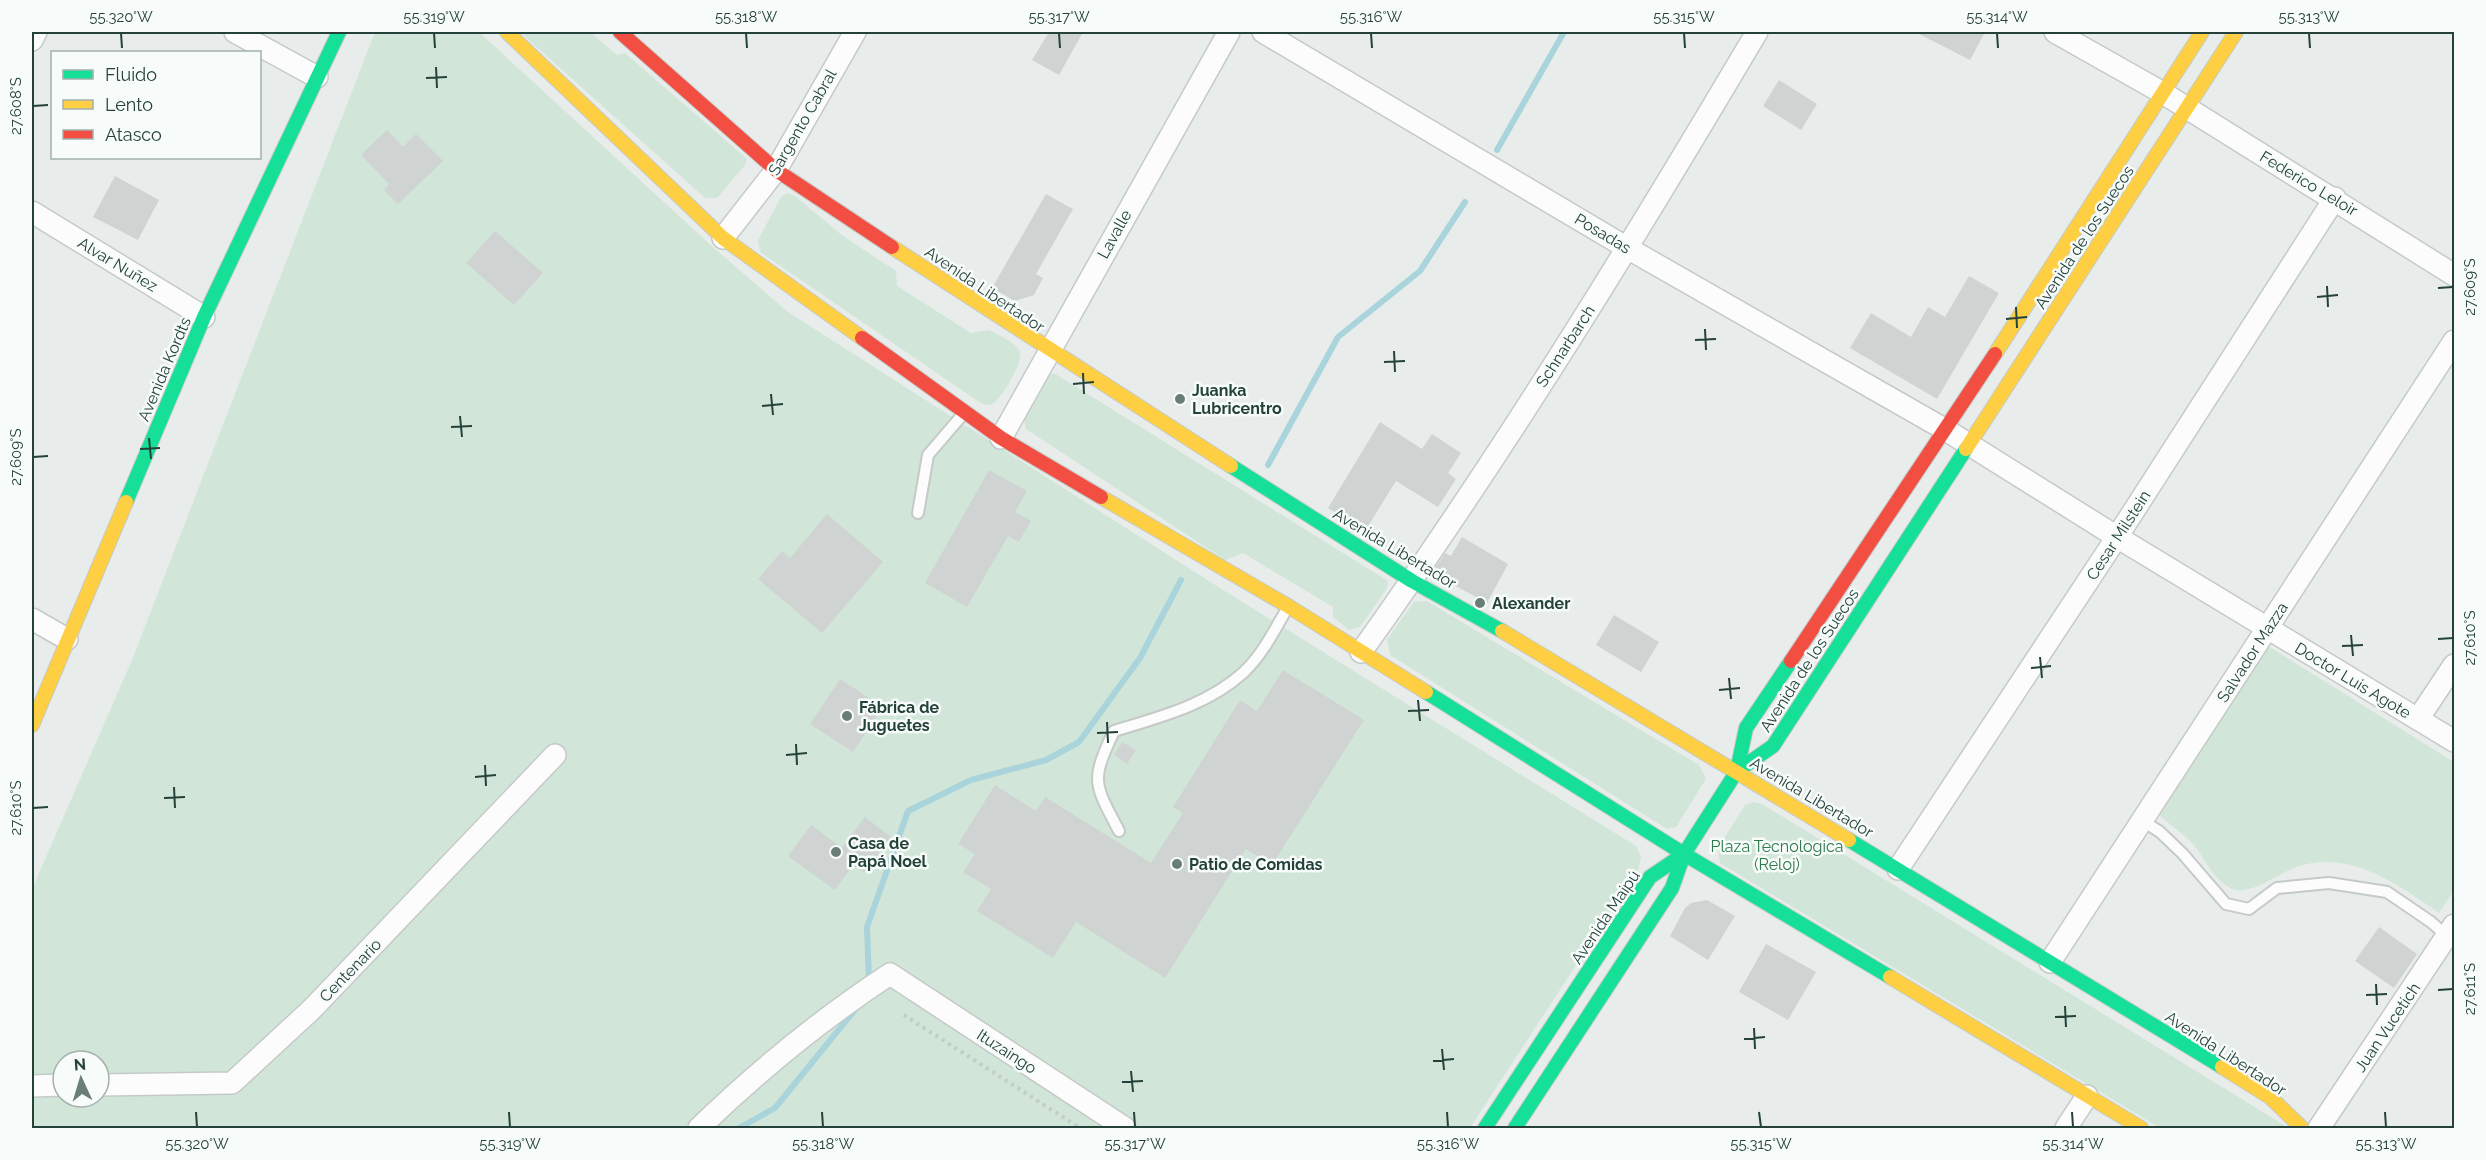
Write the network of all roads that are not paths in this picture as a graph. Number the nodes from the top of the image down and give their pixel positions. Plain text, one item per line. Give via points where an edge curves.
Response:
1 (36, 32) edge
2 (235, 32) edge
3 (339, 32) edge
4 (507, 32) edge
5 (620, 32) edge
6 (855, 32) edge
7 (1229, 32) edge
8 (1263, 32) edge
9 (1757, 32) edge
10 (2055, 32) edge
11 (2202, 32) edge
12 (2236, 32) edge
13 (32, 40) edge
14 (317, 77) junction
15 (2163, 93) junction
16 (2187, 109) junction
17 (776, 170) junction
18 (2335, 198) junction
19 (32, 212) edge
20 (723, 238) junction
21 (1629, 249) junction
22 (2454, 275) edge
23 (204, 317) junction
24 (2454, 341) edge
25 (1048, 351) junction
26 (964, 413) junction
27 (1946, 430) junction
28 (1001, 438) junction
29 (1969, 444) junction
30 (918, 513) dead end
31 (2117, 537) junction
32 (1412, 581) junction
33 (1288, 606) junction
34 (32, 619) edge
35 (2267, 628) junction
36 (67, 639) junction
37 (1361, 652) junction
38 (2454, 665) edge
39 (2418, 719) junction
40 (32, 725) edge
41 (2454, 741) edge
42 (555, 755) dead end
43 (1737, 771) junction
44 (2143, 821) junction
45 (1119, 831) dead end
46 (1684, 854) junction
47 (1899, 869) junction
48 (2451, 931) edge
49 (2050, 962) junction
50 (111, 1084) edge
51 (51, 1085) edge
52 (32, 1086) edge
53 (2087, 1096) junction
54 (699, 1128) edge
55 (1125, 1128) edge
56 (1485, 1128) edge
57 (1515, 1128) edge
58 (2066, 1128) edge
59 (2141, 1128) edge
60 (2302, 1128) edge
61 (2319, 1128) edge

1 - 13 street
2 - 14 street
3 - 14 main road, Avenida Kordts
4 - 20 main road
5 - 17 main road, Avenida Libertador
6 - 17 street, Sargento Cabral
7 - 25 street, Lavalle
8 - 21 street, Posadas
9 - 21 street, Schnarbarch
10 - 15 street, Federico Leloir
11 - 15 main road, Avenida de los Suecos
12 - 16 main road, Avenida de los Suecos
14 - 23 main road, Avenida Kordts
15 - 16 street, Federico Leloir
15 - 27 main road, Avenida de los Suecos
16 - 18 street, Federico Leloir
16 - 29 main road, Avenida de los Suecos
17 - 20 street, Sargento Cabral
17 - 25 main road, Avenida Libertador
18 - 22 street, Federico Leloir
18 - 31 street, Cesar Milstein
19 - 23 street, Alvar Nuñez
20 - 26 main road
21 - 27 street, Posadas
21 - 32 street, Schnarbarch
23 - 36 main road, Avenida Kordts
24 - 35 street, Salvador Mazza
25 - 28 street, Lavalle
25 - 32 main road, Avenida Libertador
26 - 28 main road
26 - 30 lane via 928,455
27 - 29 street, Doctor Luis Agote
27 - 43 main road, Avenida de los Suecos via 1746,728
28 - 33 main road
29 - 31 street, Doctor Luis Agote
29 - 43 main road, Avenida de los Suecos via 1773,746
31 - 35 street, Doctor Luis Agote
31 - 47 street, Cesar Milstein
32 - 37 street, Schnarbarch
32 - 43 main road, Avenida Libertador
33 - 37 main road
33 - 45 lane via 1267,643 1244,671 1211,696 1114,731 1100,761 1096,788
34 - 36 street
35 - 39 street, Doctor Luis Agote
35 - 44 street, Salvador Mazza
36 - 40 main road, Avenida Kordts
37 - 46 main road
38 - 39 street
39 - 41 street, Doctor Luis Agote
42 - 50 street, Centenario via 312,1009 232,1083
43 - 46 main road
43 - 47 main road, Avenida Libertador
44 - 48 lane via 2183,854 2226,904 2248,909 2277,888 2329,882 2387,892
44 - 49 street, Salvador Mazza
46 - 53 main road
46 - 56 main road, Avenida Maipú via 1650,877
46 - 57 main road via 1672,888
47 - 49 main road, Avenida Libertador
48 - 61 street, Juan Vucetich
49 - 60 main road, Avenida Libertador via 2270,1097
51 - 52 street
53 - 58 street
53 - 59 main road
54 - 55 street, Ituzaingo via 767,1064 832,1012 890,974

